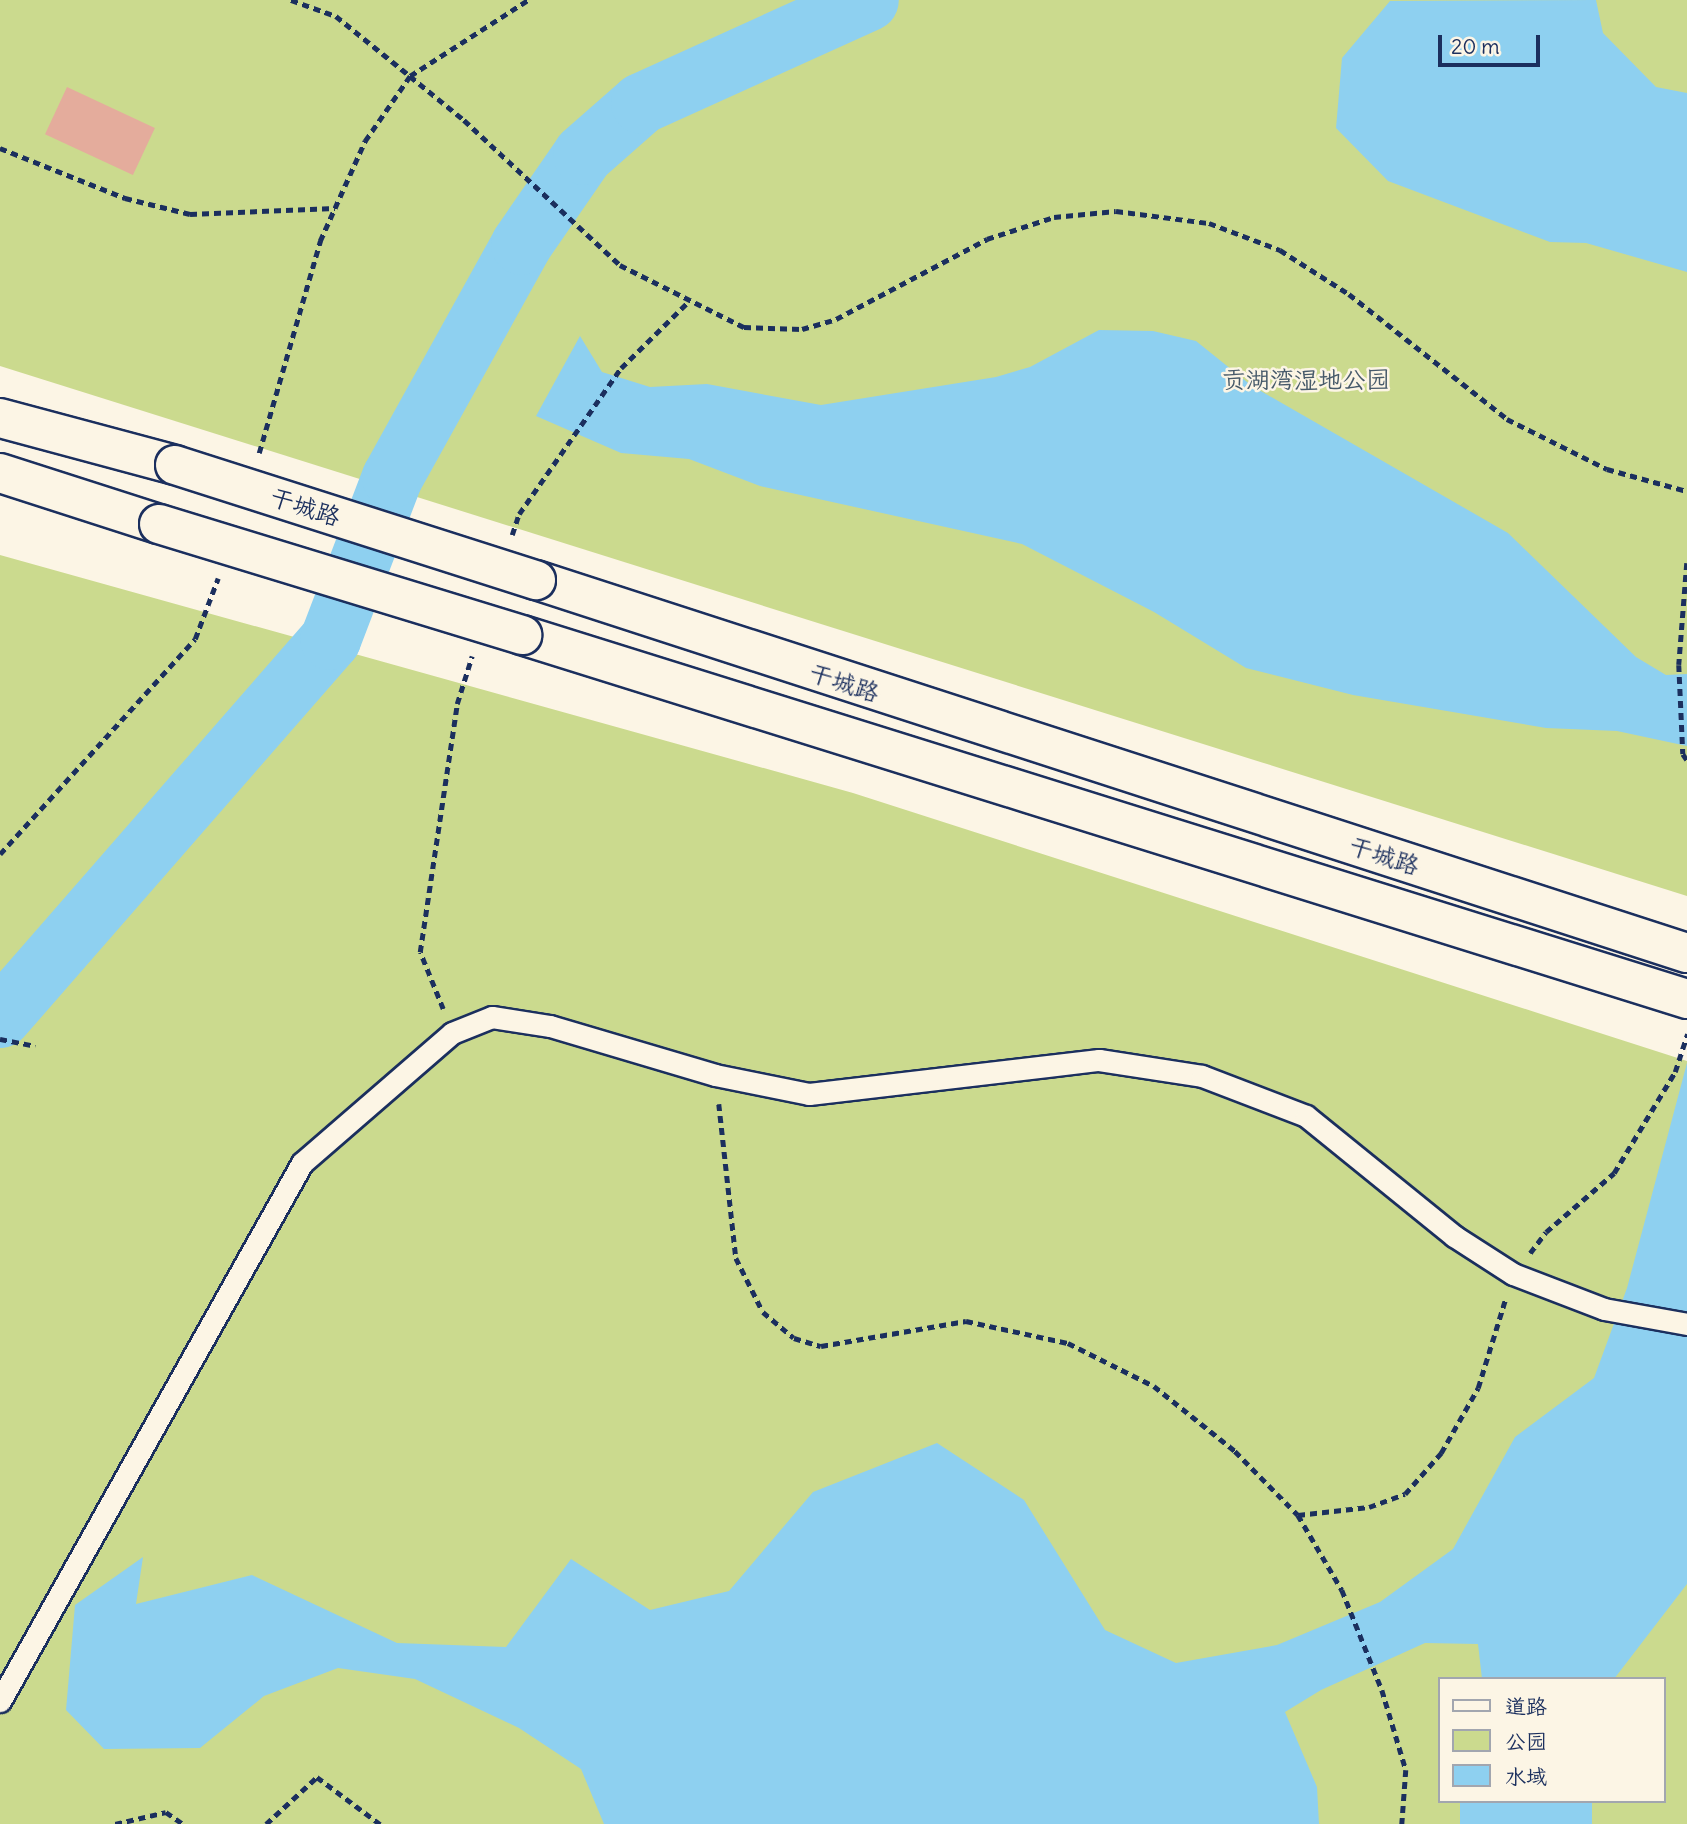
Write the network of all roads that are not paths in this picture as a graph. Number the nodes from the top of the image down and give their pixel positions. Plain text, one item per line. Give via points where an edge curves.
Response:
1 (0, 418) edge
2 (0, 473) edge
3 (1680, 951) edge
4 (1675, 995) edge
5 (1687, 1324) edge
6 (0, 1701) edge

1 - 3 street, 干城路, bridge via 174,465
2 - 4 street, 干城路, bridge
5 - 6 lane via 1604,1309 1513,1274 1454,1236 1306,1116 1202,1076 1099,1060 809,1094 715,1075 550,1026 492,1017 452,1033 302,1163

